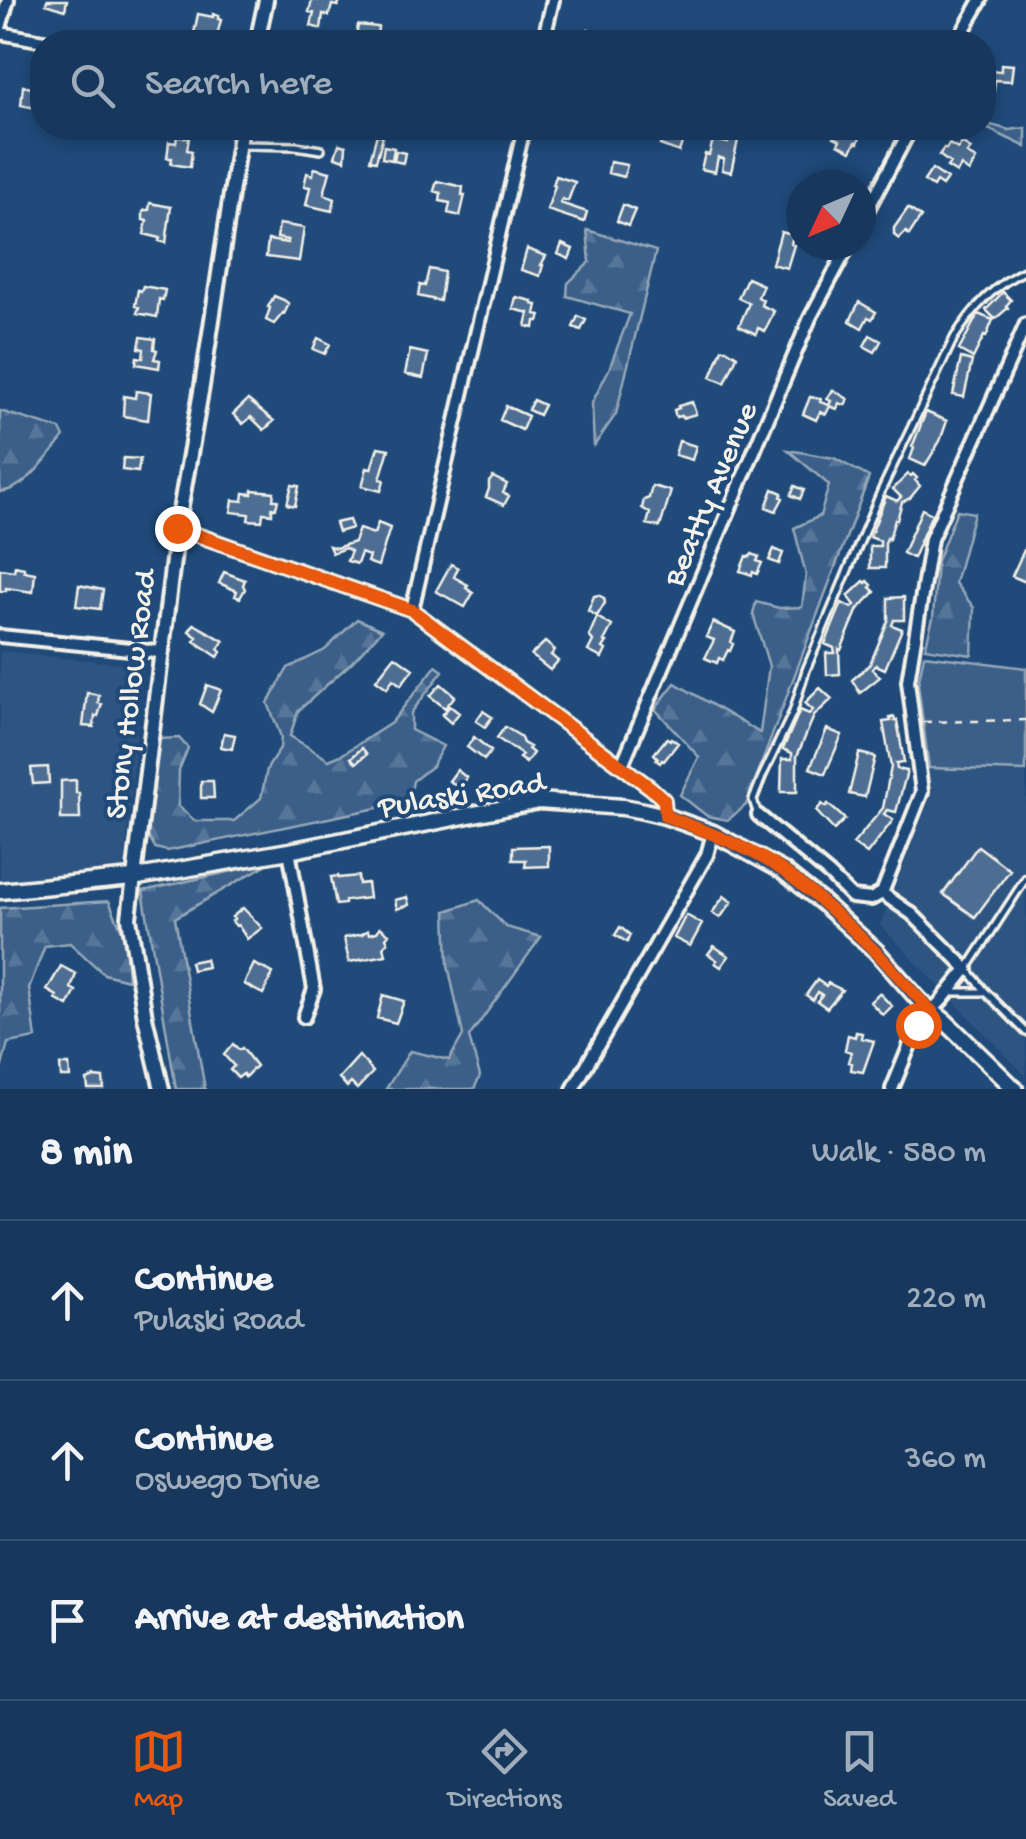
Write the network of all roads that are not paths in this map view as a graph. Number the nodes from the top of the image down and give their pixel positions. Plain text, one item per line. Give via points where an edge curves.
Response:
1 (8, 0) edge
2 (266, 0) edge
3 (553, 0) edge
4 (981, 0) edge
5 (0, 30) edge
6 (259, 30) edge
7 (546, 30) edge
8 (964, 30) edge
9 (30, 38) edge
10 (239, 140) edge
11 (521, 140) edge
12 (905, 140) edge
13 (238, 144) junction
14 (321, 150) dead end
15 (876, 194) edge
16 (841, 260) edge
17 (1026, 270) edge
18 (1026, 324) edge
19 (177, 528) junction
20 (412, 610) junction
21 (0, 636) edge
22 (160, 652) junction
23 (622, 765) junction
24 (758, 815) joint
25 (665, 816) junction
26 (712, 834) junction
27 (290, 851) junction
28 (132, 878) junction
29 (1026, 878) edge
30 (0, 890) edge
31 (882, 893) junction
32 (966, 969) junction
33 (948, 992) junction
34 (986, 992) junction
35 (932, 1011) junction
36 (304, 1017) dead end
37 (1026, 1032) edge
38 (162, 1089) edge
39 (573, 1089) edge
40 (892, 1089) edge
41 (1015, 1089) edge

1 - 5 street
2 - 6 street
3 - 7 street
4 - 8 street
5 - 9 street
10 - 13 street, Stony Hollow Road
11 - 20 street
12 - 15 street
13 - 14 lane
13 - 19 street, Stony Hollow Road
16 - 23 street, Beatty Avenue via 810,318
17 - 24 lane via 988,294 954,338 827,617 762,776 754,800
18 - 31 street via 931,539 908,681 922,792
19 - 20 street
19 - 22 street, Stony Hollow Road
20 - 23 street
21 - 22 street
22 - 28 street, Stony Hollow Road
23 - 25 street via 664,800
24 - 31 street via 852,898
25 - 26 main road, Pulaski Road
25 - 27 main road, Pulaski Road via 539,801
26 - 35 main road, Pulaski Road via 783,871 823,902
26 - 39 street via 707,855
27 - 28 main road, Pulaski Road
27 - 36 street via 314,989
28 - 30 main road, Pulaski Road
28 - 38 street, Stony Hollow Road via 129,918
29 - 32 lane
31 - 32 street
32 - 33 street
32 - 34 lane
33 - 34 lane
33 - 35 street
34 - 37 lane
35 - 40 street via 918,1025
35 - 41 main road, Pulaski Road

